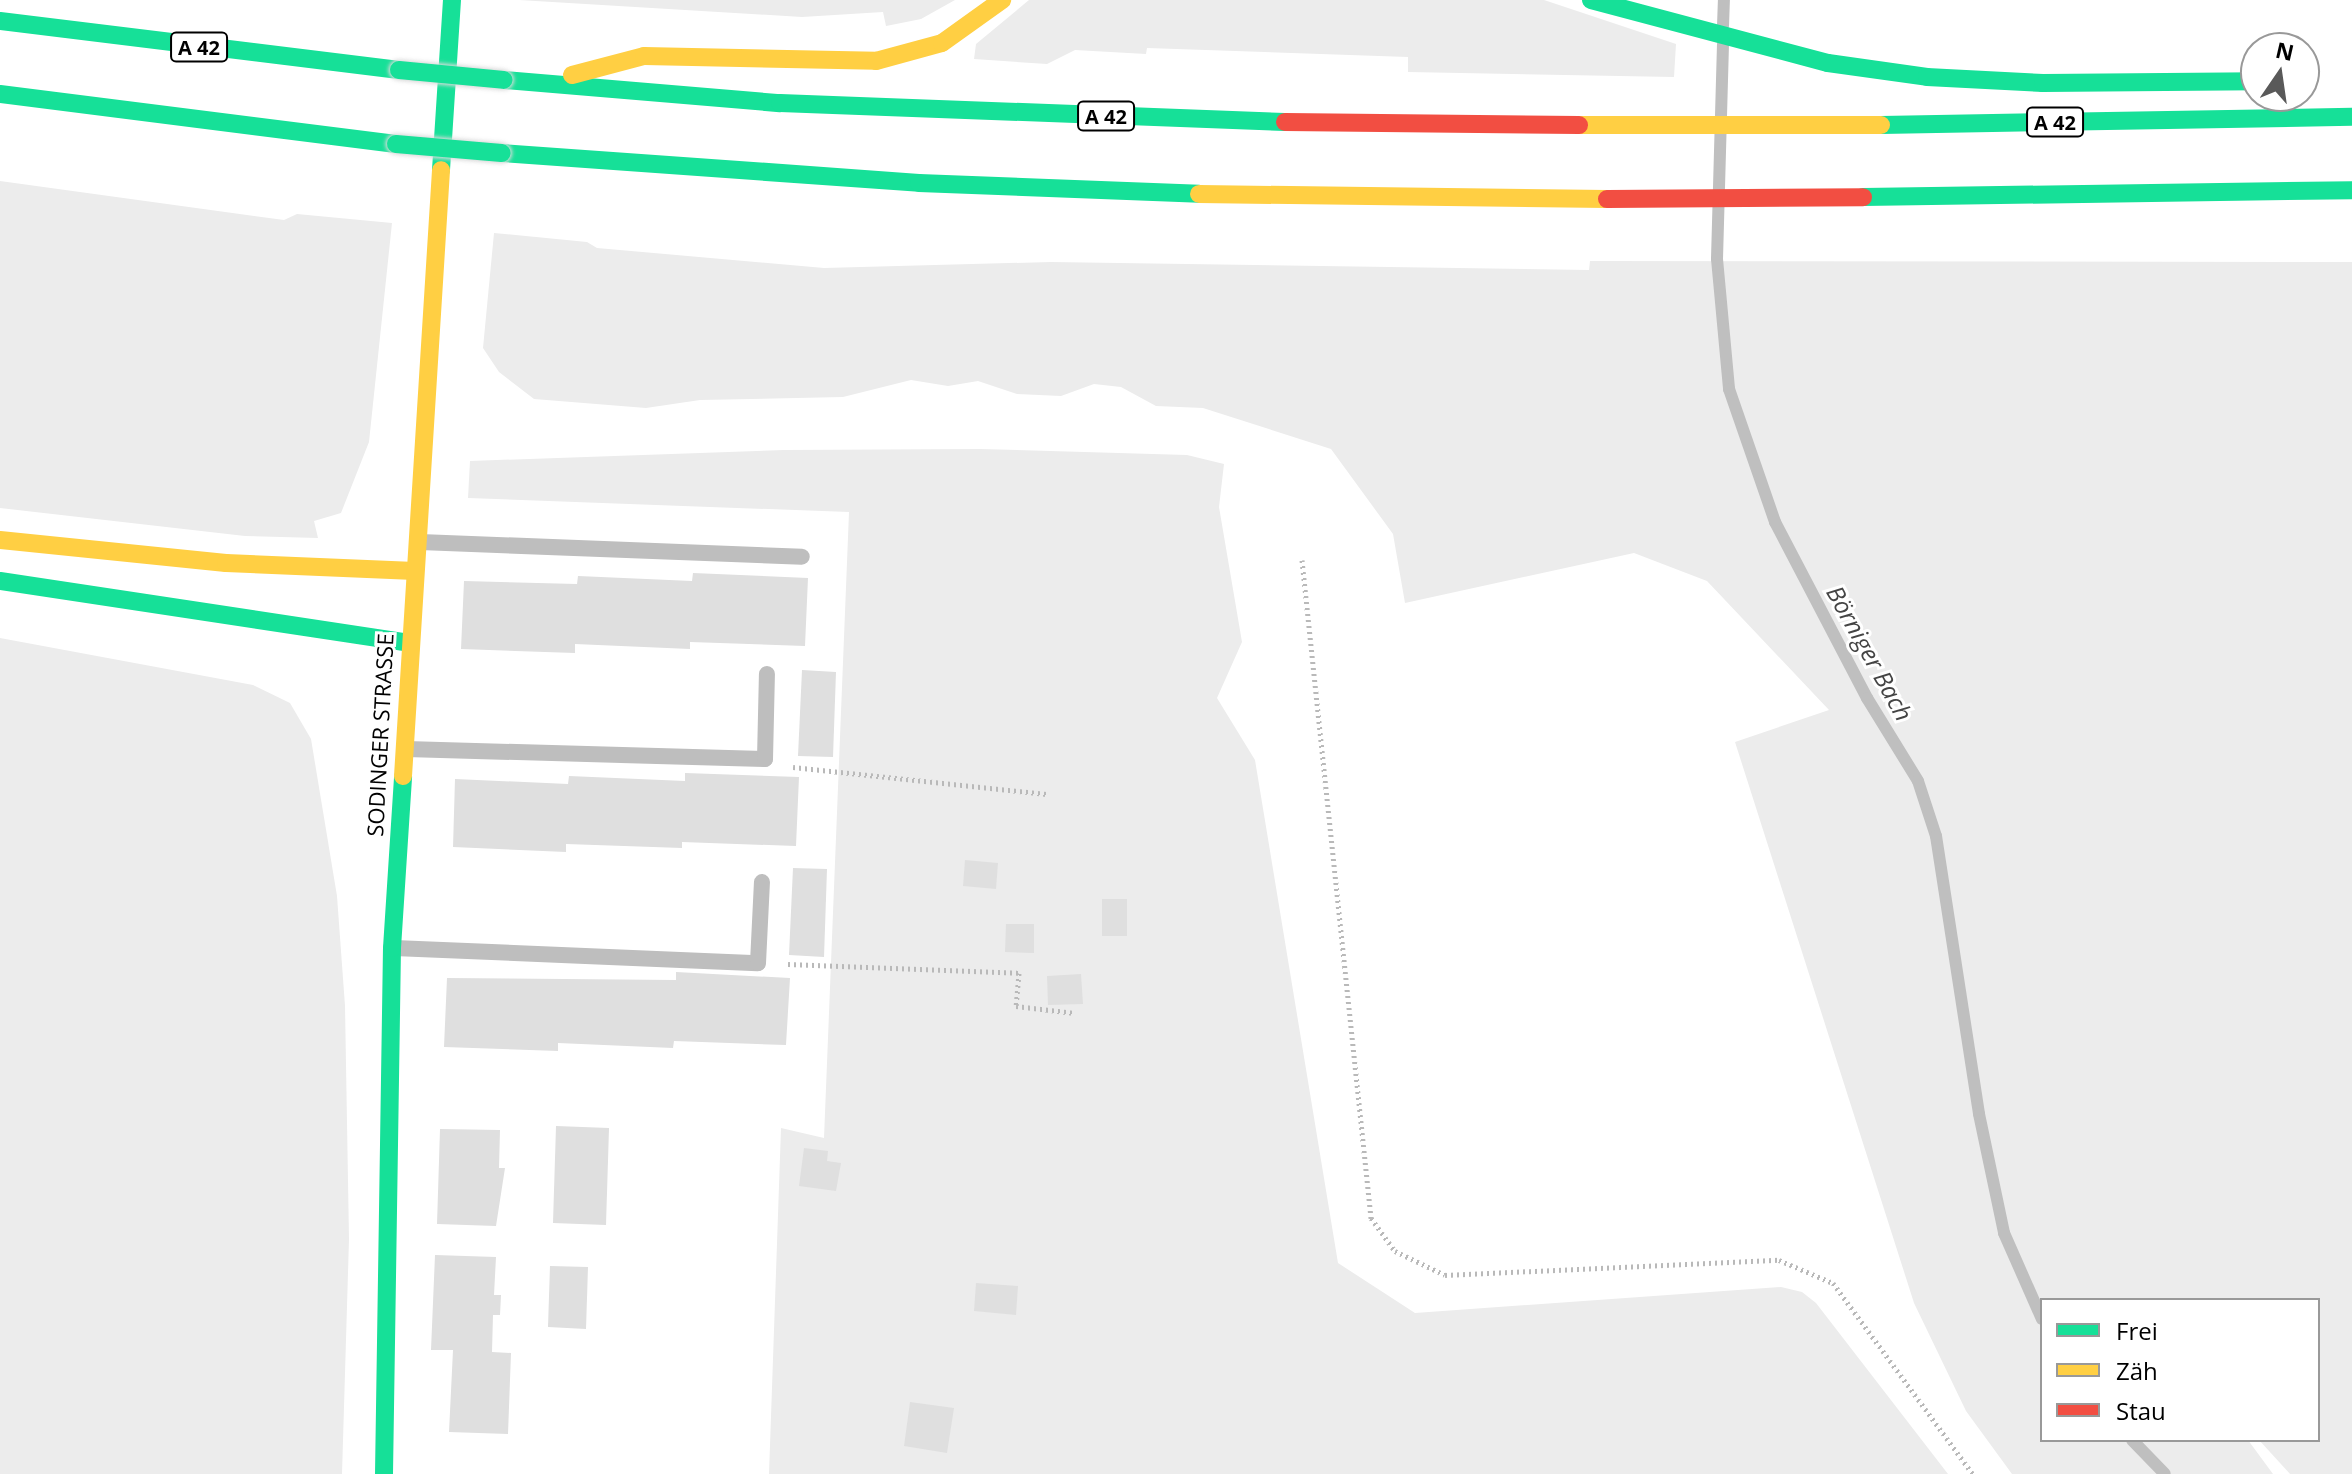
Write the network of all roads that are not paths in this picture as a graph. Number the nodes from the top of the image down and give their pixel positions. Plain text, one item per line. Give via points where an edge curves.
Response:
1 (452, 0) edge
2 (1002, 0) edge
3 (1591, 0) edge
4 (0, 21) edge
5 (2240, 81) edge
6 (543, 84) junction
7 (0, 94) edge
8 (2320, 101) edge
9 (2352, 114) edge
10 (2352, 190) edge
11 (0, 540) edge
12 (417, 542) junction
13 (802, 557) dead end
14 (415, 571) junction
15 (0, 581) edge
16 (409, 643) junction
17 (767, 674) dead end
18 (404, 749) junction
19 (762, 882) dead end
20 (392, 948) junction
21 (384, 1474) edge

1 - 12 main road, SODINGER STRASSE
2 - 6 main road via 942,43 876,61 644,56
3 - 5 main road via 1764,47 1927,77 2043,83
4 - 6 main road, A 42, bridge
6 - 9 main road, A 42 via 917,110 1300,123 1759,127
7 - 10 main road, bridge via 396,144 919,183 1257,196 1669,200
8 - 9 main road
11 - 14 main road via 226,563
12 - 13 lane
12 - 14 main road, SODINGER STRASSE
14 - 16 main road, SODINGER STRASSE
15 - 16 main road
16 - 18 main road, SODINGER STRASSE
17 - 18 lane via 765,759
18 - 20 main road, SODINGER STRASSE
19 - 20 lane via 758,963
20 - 21 main road, SODINGER STRASSE

